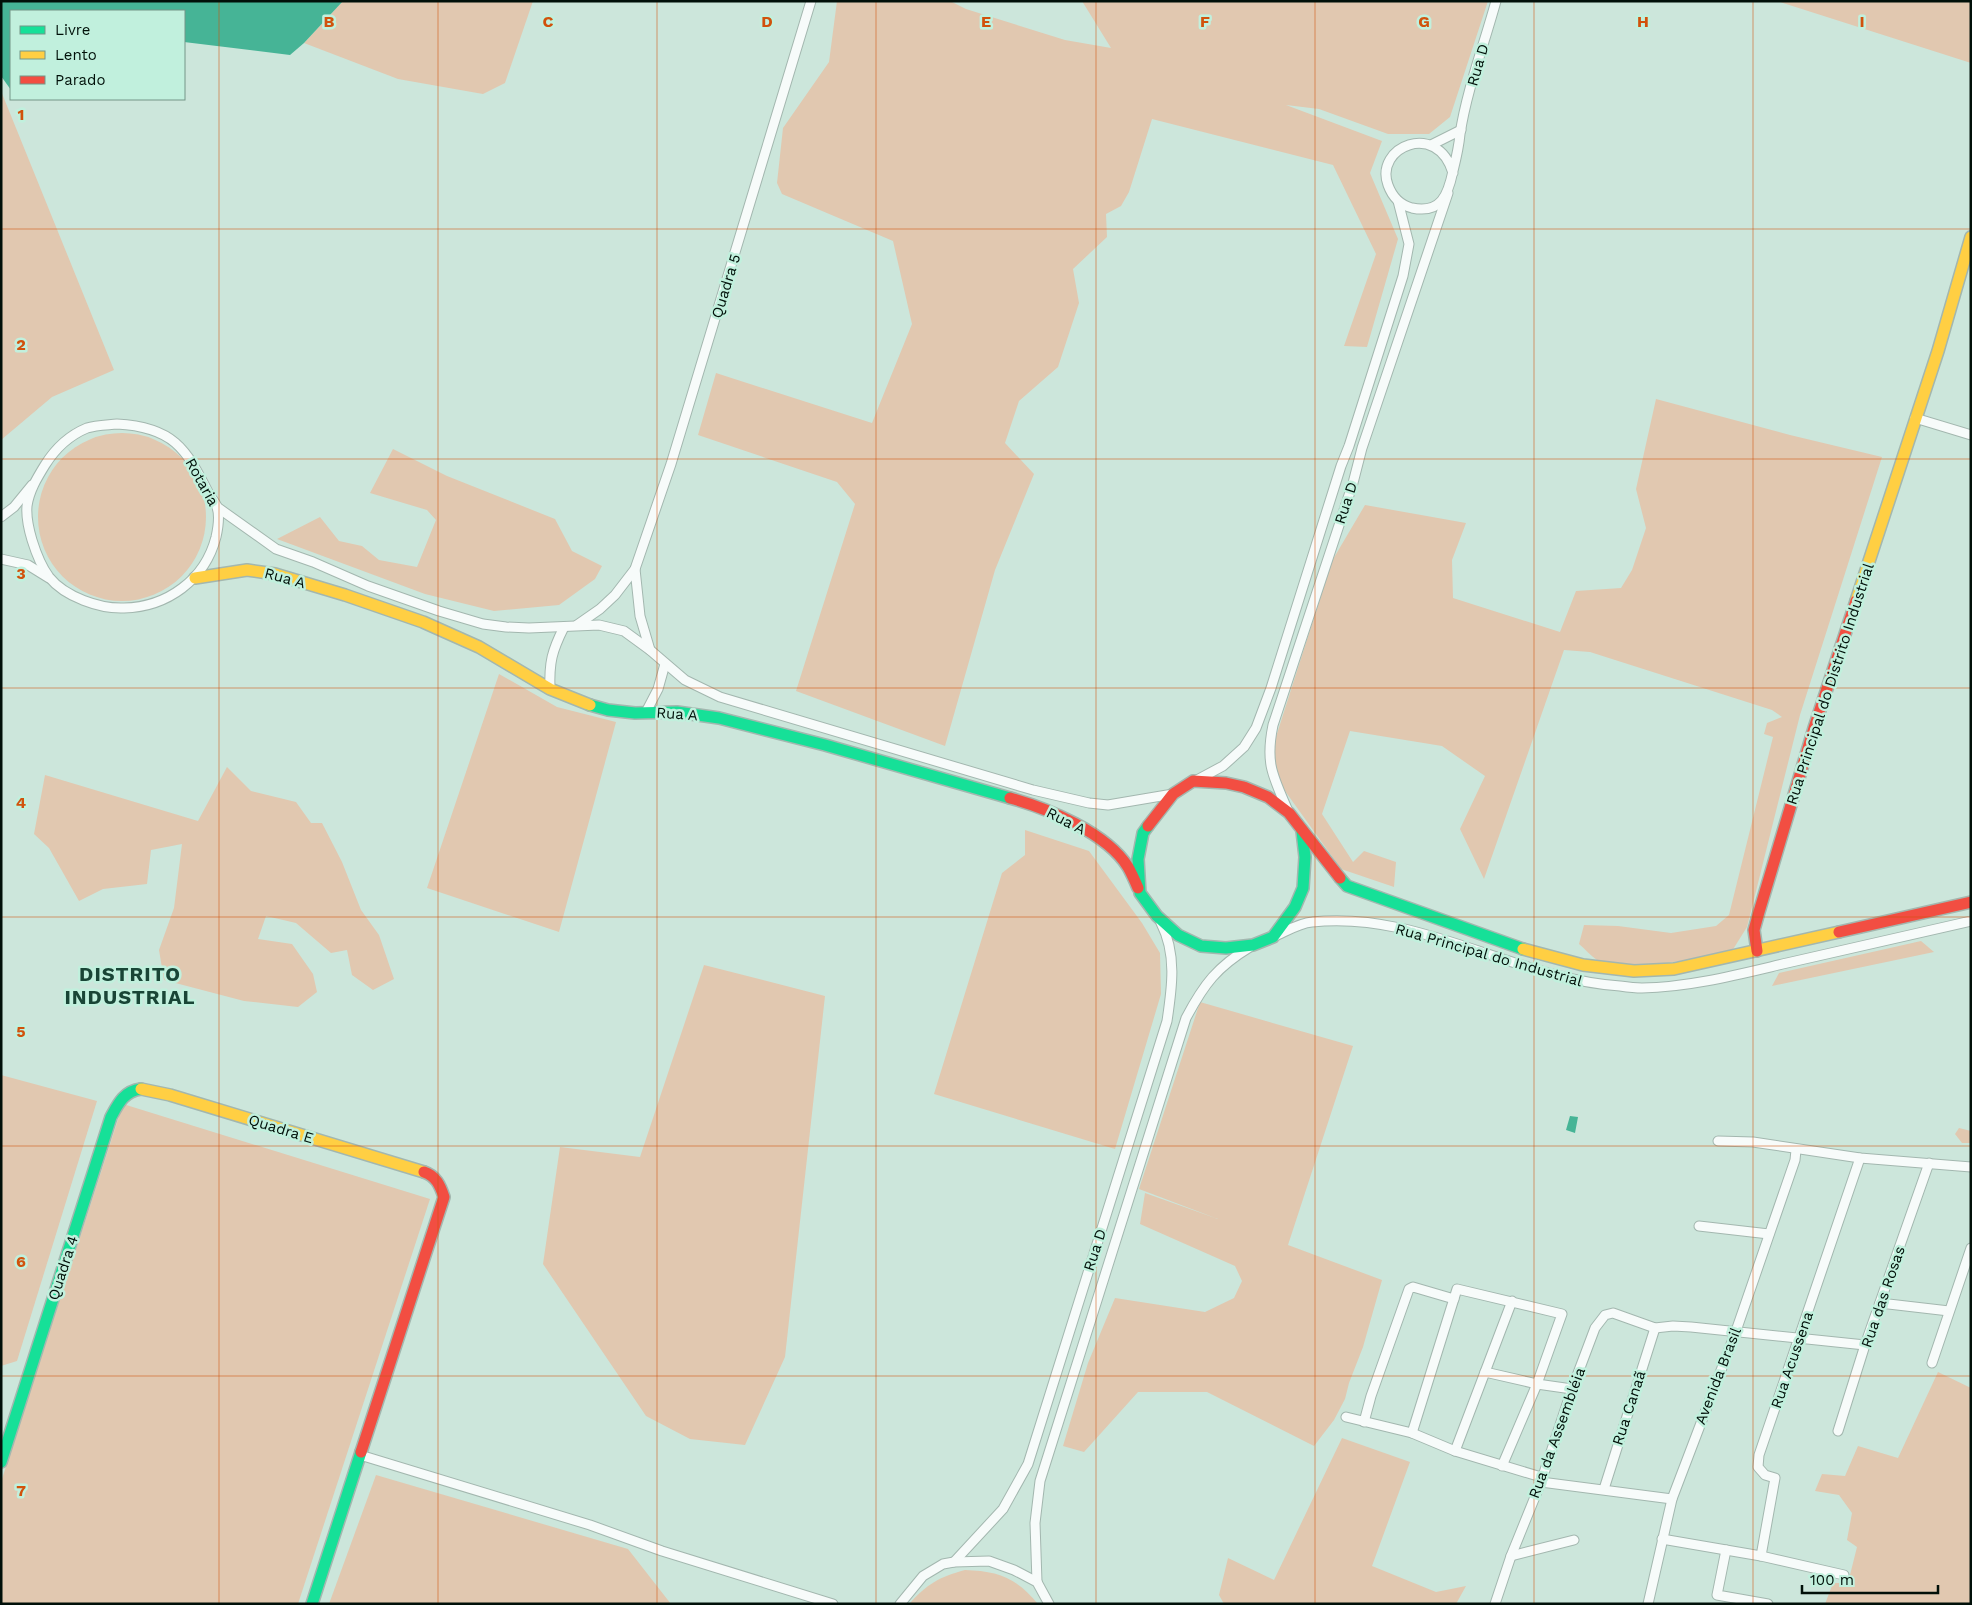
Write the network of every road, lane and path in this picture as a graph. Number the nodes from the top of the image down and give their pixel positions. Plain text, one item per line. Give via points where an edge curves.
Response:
1 (811, 1) edge
2 (1496, 1) edge
3 (1461, 130) junction
4 (1431, 145) junction
5 (1453, 173) junction
6 (1448, 193) junction
7 (1398, 201) junction
8 (1971, 237) edge
9 (1915, 418) junction
10 (1971, 436) edge
11 (1349, 446) junction
12 (1362, 448) junction
13 (34, 483) junction
14 (217, 507) junction
15 (1, 517) edge
16 (1, 559) edge
17 (635, 569) junction
18 (50, 578) junction
19 (195, 578) junction
20 (577, 625) junction
21 (564, 626) junction
22 (650, 650) junction
23 (665, 664) junction
24 (550, 689) junction
25 (646, 712) junction
26 (945, 764) junction
27 (942, 778) junction
28 (1194, 782) junction
29 (1173, 794) junction
30 (1289, 813) junction
31 (1302, 831) junction
32 (1140, 893) junction
33 (1971, 902) edge
34 (1157, 916) junction
35 (1971, 921) edge
36 (1273, 937) junction
37 (1253, 945) junction
38 (1757, 952) junction
39 (1583, 965) junction
40 (1581, 982) junction
41 (143, 1089) joint
42 (1718, 1141) dead end
43 (1796, 1150) junction
44 (1860, 1158) junction
45 (1929, 1163) junction
46 (1971, 1168) edge
47 (1700, 1226) dead end
48 (1769, 1234) junction
49 (1971, 1248) edge
50 (1454, 1298) junction
51 (1512, 1301) junction
52 (1880, 1303) junction
53 (1949, 1311) junction
54 (1074, 1318) junction
55 (1089, 1323) junction
56 (1655, 1328) junction
57 (1736, 1332) junction
58 (1799, 1337) junction
59 (1865, 1345) junction
60 (1932, 1363) dead end
61 (1485, 1372) junction
62 (1537, 1384) junction
63 (1572, 1389) junction
64 (1346, 1417) dead end
65 (1364, 1422) junction
66 (1838, 1431) dead end
67 (1412, 1434) junction
68 (1455, 1451) junction
69 (360, 1455) junction
70 (1, 1462) edge
71 (1502, 1466) junction
72 (1541, 1480) junction
73 (1604, 1489) junction
74 (1672, 1498) junction
75 (1662, 1539) junction
76 (1574, 1540) dead end
77 (1726, 1550) junction
78 (1511, 1556) junction
79 (1761, 1556) junction
80 (954, 1562) junction
81 (1844, 1575) dead end
82 (1037, 1582) junction
83 (312, 1604) edge
84 (834, 1604) edge
85 (900, 1604) edge
86 (1049, 1604) edge
87 (1495, 1604) edge
88 (1648, 1604) edge
89 (1768, 1604) edge

1 - 17 street, Quadra 5 via 672,464
2 - 3 street, Rua D
3 - 4 street
3 - 5 street, Rua D
4 - 5 street via 1442,152
4 - 7 street via 1408,144 1391,159 1387,182
5 - 6 street
6 - 7 street via 1441,202 1420,209
6 - 12 street, Rua D
7 - 11 street, Rua D via 1409,244 1403,276
8 - 9 street, Rua Principal do Distrito Industrial
9 - 10 street
9 - 38 street, Rua Principal do Distrito Industrial via 1814,728 1759,912 1754,930
11 - 12 street
11 - 28 street, Rua D via 1256,728 1244,747 1223,766
12 - 30 street, Rua D via 1269,745 1271,771
13 - 14 street, Rotaria via 50,457 74,435 88,428 134,425 165,434 183,449
13 - 15 street
13 - 18 street, Rotaria via 27,507 29,530 37,556
14 - 19 street, Rotaria via 218,527 214,546
14 - 21 street, Rua A via 276,549 439,611 483,624 529,628
16 - 18 street via 28,565
17 - 20 street, Quadra 5 via 615,595
17 - 22 street, Quadra 5 via 640,616
18 - 19 street, Rotaria via 74,596 99,606 124,608 150,605 174,594
19 - 24 street, Rua A via 247,570 275,574 345,595 423,622 479,648
20 - 21 street, Rua A
20 - 22 street, Rua A via 599,625 624,631
21 - 24 street via 552,649
22 - 23 street, Rua A
23 - 25 street via 658,689
23 - 26 street, Rua A via 685,680 720,697
24 - 25 street, Rua A via 608,710
25 - 27 street, Rua A via 677,712 719,718
26 - 27 street
26 - 29 street, Rua A via 1089,804 1108,805
27 - 32 street, Rua A via 1029,803 1080,826 1107,845 1127,866
28 - 29 street
28 - 30 street via 1244,787 1268,797
29 - 32 street via 1143,833 1138,859
30 - 31 street
31 - 36 street via 1305,857 1303,888 1295,907
31 - 39 street, Rua Principal do Industrial via 1346,886 1534,953
32 - 34 street
33 - 38 street, Rua Principal do Industrial
34 - 37 street via 1178,935 1201,946
34 - 54 street, Rua D via 1168,936 1173,970 1167,1021
35 - 40 street, Rua Principal do Industrial via 1699,982 1641,988
36 - 37 street
36 - 40 street, Rua Principal do Industrial via 1310,922 1375,924 1439,938
37 - 55 street, Rua D via 1229,960 1211,979 1200,991 1186,1018
38 - 39 street, Rua Principal do Industrial via 1674,969 1634,971
39 - 40 street
41 - 69 street, Quadra E via 430,1174 440,1184 444,1197
41 - 70 street, Quadra 4 via 132,1090 120,1101 111,1118
42 - 43 street via 1779,1145
43 - 44 street
43 - 48 street, Avenida Brasil
44 - 45 street
44 - 58 street, Rua Acussena
45 - 46 street
45 - 52 street, Rua das Rosas
47 - 48 street
48 - 57 street, Avenida Brasil
49 - 53 street
50 - 51 street via 1457,1289
50 - 65 street via 1413,1287 1409,1289
50 - 67 street
51 - 61 street
51 - 62 street via 1562,1314
52 - 53 street
52 - 59 street, Rua das Rosas
53 - 60 street
54 - 55 street
54 - 80 street, Rua D via 1028,1464 1003,1509
55 - 82 street, Rua D via 1040,1481 1035,1523
56 - 57 street via 1682,1326
56 - 63 street, Rua da Assembléia via 1614,1314 1604,1315 1595,1328
56 - 73 street, Rua Canaã
57 - 58 street
57 - 74 street, Avenida Brasil
58 - 59 street
58 - 79 street, Rua Acussena via 1759,1455 1758,1467 1765,1475 1774,1478
59 - 66 street, Rua das Rosas
61 - 62 street
61 - 68 street
62 - 63 street
62 - 71 street
63 - 72 street, Rua da Assembléia
64 - 65 street
65 - 67 street
67 - 68 street
68 - 71 street
69 - 83 street, Quadra E
69 - 84 street
71 - 72 street
72 - 73 street
72 - 78 street, Rua da Assembléia
73 - 74 street
74 - 75 street, Avenida Brasil
75 - 77 street
75 - 88 street, Avenida Brasil
76 - 78 street
77 - 79 street
77 - 89 street via 1717,1594
78 - 87 street, Rua da Assembléia
79 - 81 street
80 - 82 street via 989,1561
80 - 85 street via 943,1564 924,1576
82 - 86 street

